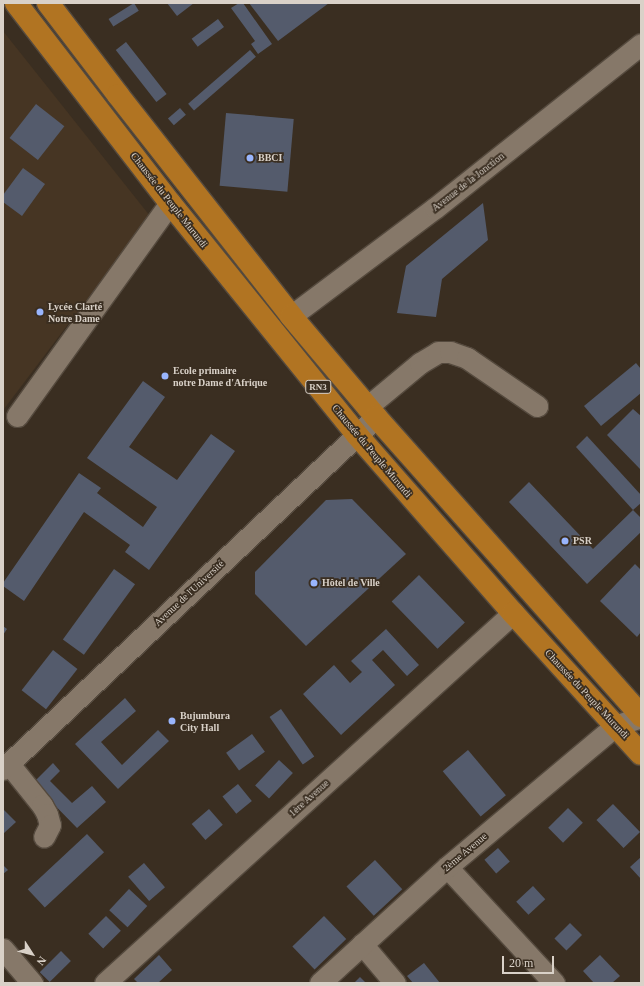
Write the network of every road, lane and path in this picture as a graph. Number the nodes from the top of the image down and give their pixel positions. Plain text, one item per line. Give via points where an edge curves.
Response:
1 (16, 3) edge
2 (48, 3) edge
3 (641, 44) edge
4 (170, 202) junction
5 (291, 316) junction
6 (537, 406) dead end
7 (371, 412) junction
8 (17, 416) dead end
9 (357, 434) junction
10 (513, 613) junction
11 (641, 716) edge
12 (615, 726) junction
13 (641, 754) edge
14 (6, 767) edge
15 (44, 837) dead end
16 (447, 867) junction
17 (362, 944) junction
18 (3, 949) edge
19 (32, 983) edge
20 (105, 983) edge
21 (320, 983) edge
22 (395, 983) edge
23 (554, 983) edge

1 - 4 highway, Chaussée du Peuple Murundi / RN3
2 - 5 highway, RN3
3 - 5 street, Avenue de la Jonction via 435,208
4 - 8 street
4 - 9 highway, Chaussée du Peuple Murundi / RN3
5 - 7 highway, RN3
6 - 7 street, Avenue de l'Université via 467,358 450,352 438,352 420,363
7 - 9 street, Avenue de l'Université
7 - 11 highway, RN3
9 - 10 highway, Chaussée du Peuple Murundi / RN3
9 - 14 street, Avenue de l'Université
10 - 12 highway, Chaussée du Peuple Murundi / RN3
10 - 20 street, 1ère Avenue
11 - 12 street
12 - 13 highway, Chaussée du Peuple Murundi / RN3
12 - 16 street, 2ème Avenue
14 - 15 street via 42,805 47,814 50,825
16 - 17 street, 2ème Avenue
16 - 23 street
17 - 21 street, 2ème Avenue
17 - 22 street
18 - 19 street

